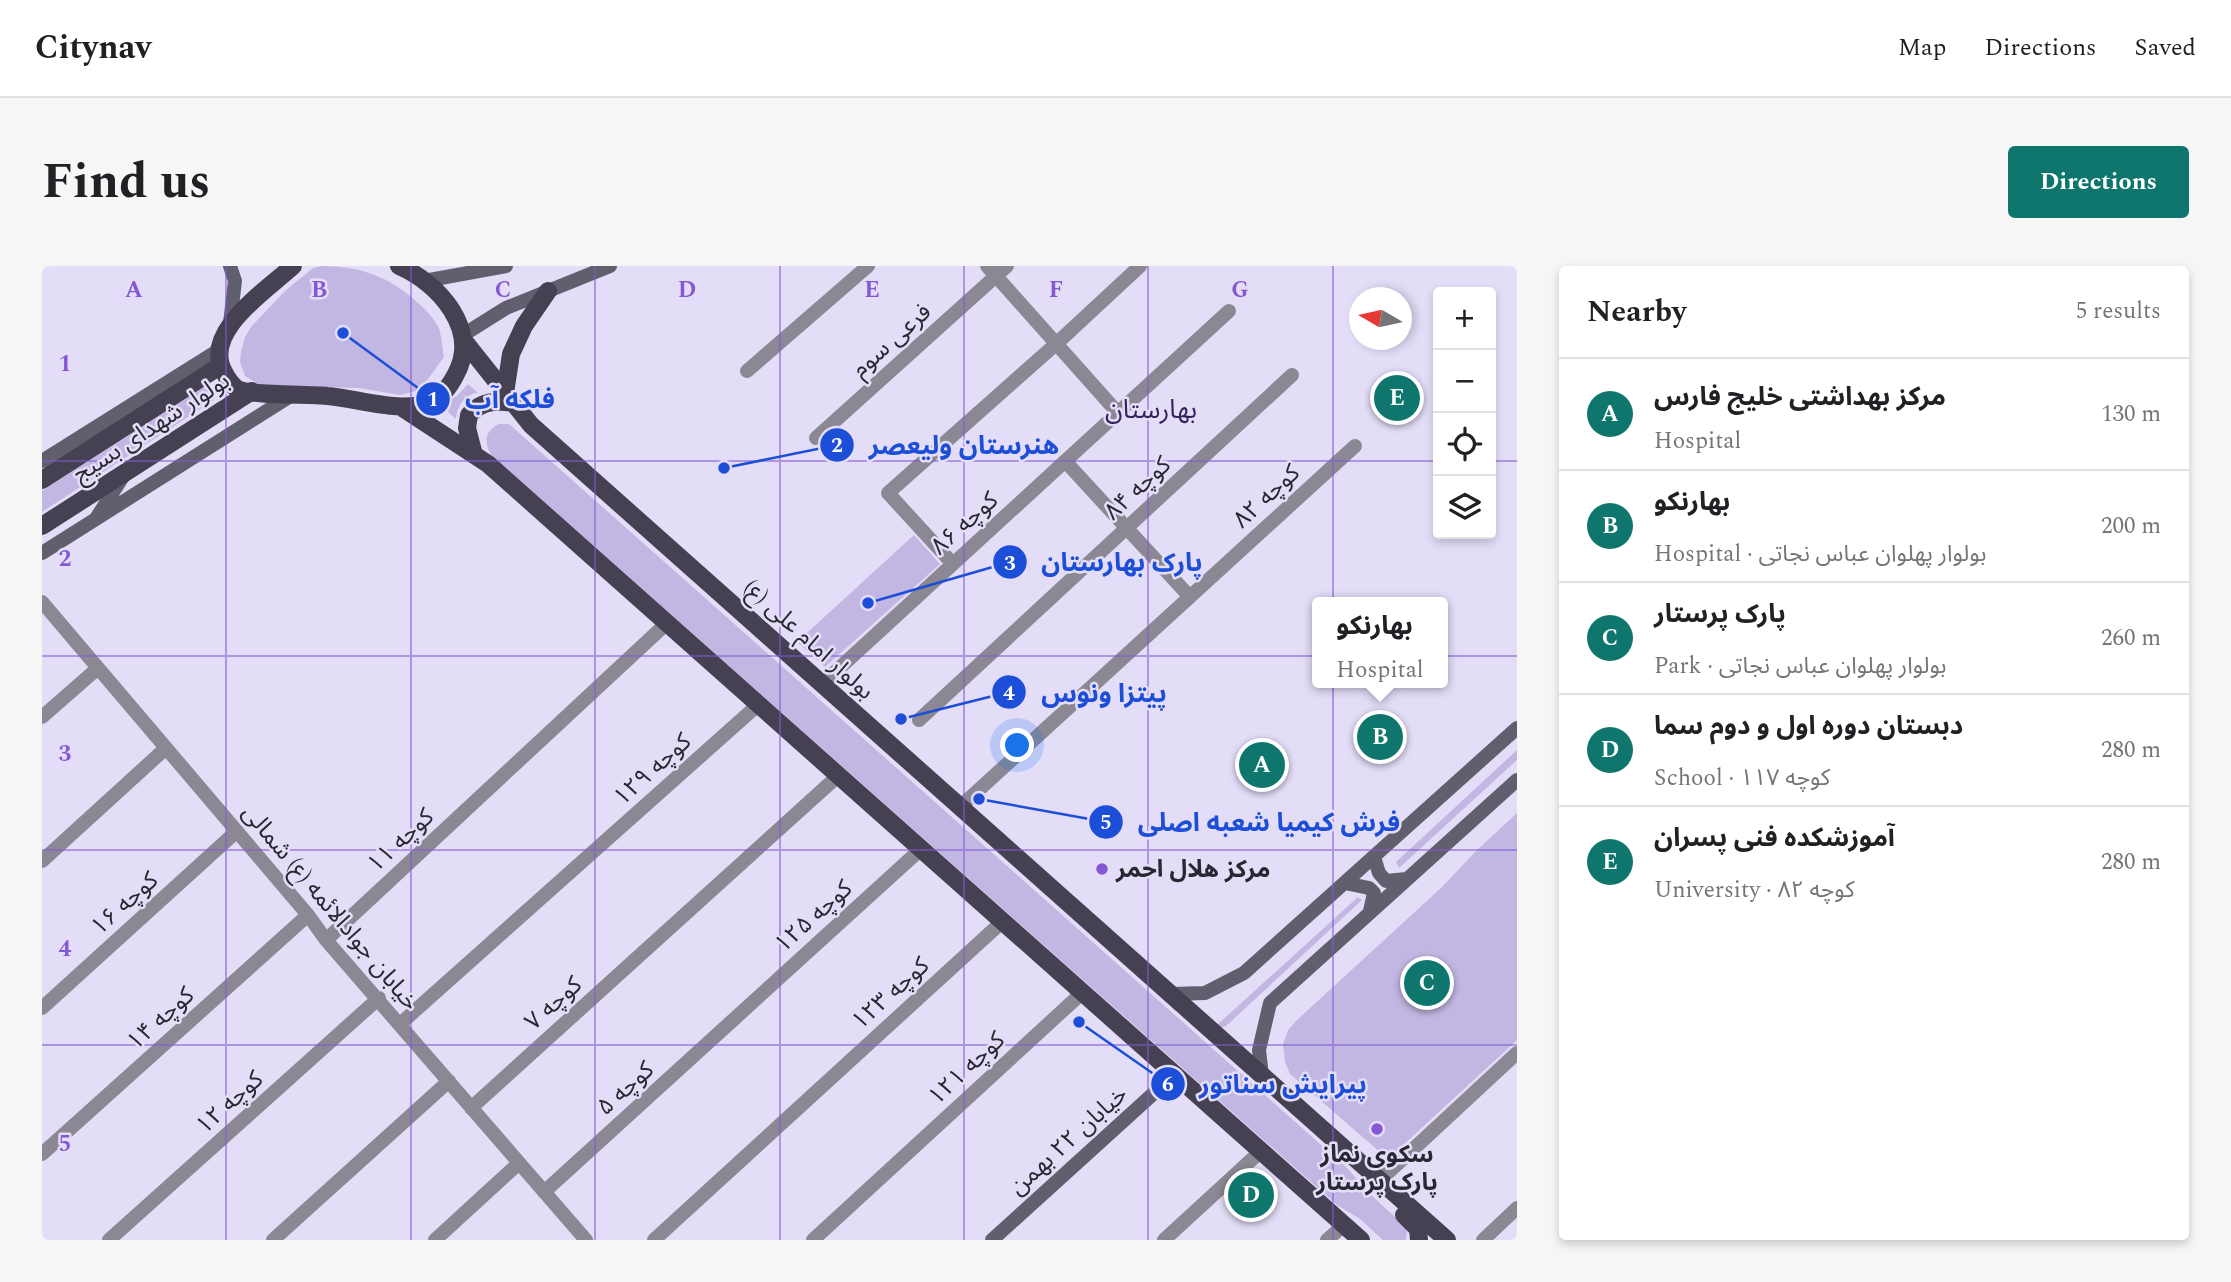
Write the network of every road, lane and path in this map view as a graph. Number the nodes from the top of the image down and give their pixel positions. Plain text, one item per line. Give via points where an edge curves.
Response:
1 (230, 266) edge
2 (293, 266) edge
3 (399, 266) edge
4 (506, 266) edge
5 (580, 266) edge
6 (868, 266) edge
7 (1007, 266) edge
8 (1140, 266) edge
9 (606, 267) edge
10 (991, 271) edge
11 (424, 281) junction
12 (572, 281) junction
13 (548, 291) junction
14 (1229, 311) dead end
15 (230, 323) junction
16 (464, 338) junction
17 (1056, 344) junction
18 (220, 358) junction
19 (747, 371) dead end
20 (1292, 375) dead end
21 (252, 391) junction
22 (292, 396) junction
23 (509, 398) junction
24 (401, 407) junction
25 (1118, 413) junction
26 (816, 438) dead end
27 (98, 444) junction
28 (1354, 446) dead end
29 (60, 450) junction
30 (474, 455) junction
31 (42, 461) edge
32 (1065, 461) junction
33 (125, 475) junction
34 (42, 480) edge
35 (97, 518) junction
36 (42, 526) edge
37 (1127, 528) junction
38 (42, 553) edge
39 (953, 564) junction
40 (1190, 597) junction
41 (42, 602) edge
42 (667, 623) junction
43 (98, 668) junction
44 (822, 684) junction
45 (759, 704) junction
46 (42, 717) edge
47 (919, 720) dead end
48 (1517, 729) edge
49 (166, 748) junction
50 (838, 775) junction
51 (1517, 780) edge
52 (960, 807) junction
53 (237, 831) junction
54 (921, 849) junction
55 (1374, 857) junction
56 (42, 861) edge
57 (1407, 879) junction
58 (1345, 883) junction
59 (1370, 913) junction
60 (308, 915) junction
61 (1003, 921) junction
62 (326, 940) junction
63 (1083, 992) junction
64 (1172, 994) junction
65 (379, 998) junction
66 (42, 1009) edge
67 (736, 1017) joint
68 (400, 1024) junction
69 (1517, 1053) edge
70 (1175, 1074) junction
71 (1262, 1076) junction
72 (449, 1081) junction
73 (471, 1108) junction
74 (1261, 1151) junction
75 (42, 1154) edge
76 (1353, 1157) junction
77 (519, 1163) junction
78 (1381, 1180) junction
79 (544, 1192) junction
80 (1517, 1208) edge
81 (1327, 1210) junction
82 (1344, 1225) junction
83 (579, 1238) edge
84 (109, 1240) edge
85 (273, 1240) edge
86 (435, 1240) edge
87 (654, 1240) edge
88 (813, 1240) edge
89 (992, 1240) edge
90 (1164, 1240) edge
91 (1327, 1240) edge
92 (1361, 1240) edge
93 (1374, 1240) edge
94 (1419, 1240) edge
95 (1447, 1240) edge
96 (1483, 1240) edge

1 - 15 street via 235,281
2 - 15 main road
3 - 11 main road, بولوار امام علی (ع)
4 - 11 street
5 - 12 street
6 - 19 street
7 - 10 street, فرعی سوم
8 - 17 street
9 - 12 street
10 - 17 street
10 - 26 street, فرعی سوم
11 - 16 main road, بولوار امام علی (ع) via 445,300
12 - 13 street
13 - 16 street via 506,308
13 - 23 main road via 510,354
14 - 25 street, کوچه ۸۶
15 - 18 main road via 221,337
16 - 23 main road, بولوار امام علی (ع)
16 - 24 main road via 461,365 450,385 432,401
17 - 25 street
17 - 39 street via 888,493
18 - 21 main road via 238,390
18 - 27 main road, بولوار شهدای بسیج
18 - 29 street
20 - 37 street, کوچه ۸۴
21 - 22 main road
21 - 33 main road, بولوار شهدای بسیج
22 - 24 main road via 352,398
22 - 35 street
23 - 30 main road via 484,403 469,415 467,428
23 - 44 main road, بولوار امام علی (ع) via 531,425
24 - 30 main road
25 - 32 street, کوچه ۸۶
27 - 29 street
27 - 34 main road, بولوار شهدای بسیج
28 - 40 street, کوچه ۸۲
29 - 31 street
30 - 42 main road
32 - 37 street
32 - 39 street, کوچه ۸۶
33 - 35 street
33 - 36 main road, بولوار شهدای بسیج
35 - 38 street
37 - 40 street
37 - 47 street, کوچه ۸۴
39 - 44 street, کوچه ۸۶
40 - 52 street, کوچه ۸۲
41 - 43 street, خیابان جوادالائمه (ع) شمالی
42 - 45 main road
42 - 62 street, کوچه ۱۱
43 - 46 street
43 - 49 street, خیابان جوادالائمه (ع) شمالی
44 - 52 main road, بولوار امام علی (ع)
45 - 50 main road
45 - 68 street, کوچه ۱۲۹
48 - 55 street
49 - 53 street, خیابان جوادالائمه (ع) شمالی
49 - 56 street
50 - 54 main road
50 - 73 street, کوچه ۷
51 - 57 street
52 - 64 main road, بولوار امام علی (ع)
53 - 60 street, خیابان جوادالائمه (ع) شمالی
53 - 66 street, کوچه ۱۶
54 - 61 main road
54 - 67 street, کوچه ۱۲۵
55 - 57 street via 1386,881
55 - 58 street
57 - 59 street
58 - 59 street via 1374,893
58 - 64 street via 1244,973 1205,993
59 - 71 street via 1270,1003 1259,1050
60 - 62 street, خیابان جوادالائمه (ع) شمالی
60 - 75 street, کوچه ۱۴
61 - 63 main road
61 - 87 street, کوچه ۱۲۳
62 - 65 street, خیابان جوادالائمه (ع) شمالی
63 - 70 main road
63 - 88 street, کوچه ۱۲۱
64 - 71 main road, بولوار امام علی (ع)
65 - 68 street, خیابان جوادالائمه (ع) شمالی
65 - 84 street, کوچه ۱۲
67 - 79 street, کوچه ۵
68 - 72 street, خیابان جوادالائمه (ع) شمالی
69 - 78 street
70 - 74 main road
70 - 89 street, خیابان ۲۲ بهمن
71 - 76 main road, بولوار امام علی (ع)
72 - 73 street, خیابان جوادالائمه (ع) شمالی
72 - 85 street
73 - 77 street, خیابان جوادالائمه (ع) شمالی
74 - 81 main road
74 - 90 street
76 - 78 main road, بولوار امام علی (ع)
76 - 94 main road via 1366,1181 1418,1228
77 - 79 street, خیابان جوادالائمه (ع) شمالی
77 - 86 street
78 - 95 main road, بولوار امام علی (ع)
79 - 83 street, خیابان جوادالائمه (ع) شمالی
80 - 96 street
81 - 82 main road
81 - 93 main road via 1347,1216
82 - 91 street
82 - 92 main road

